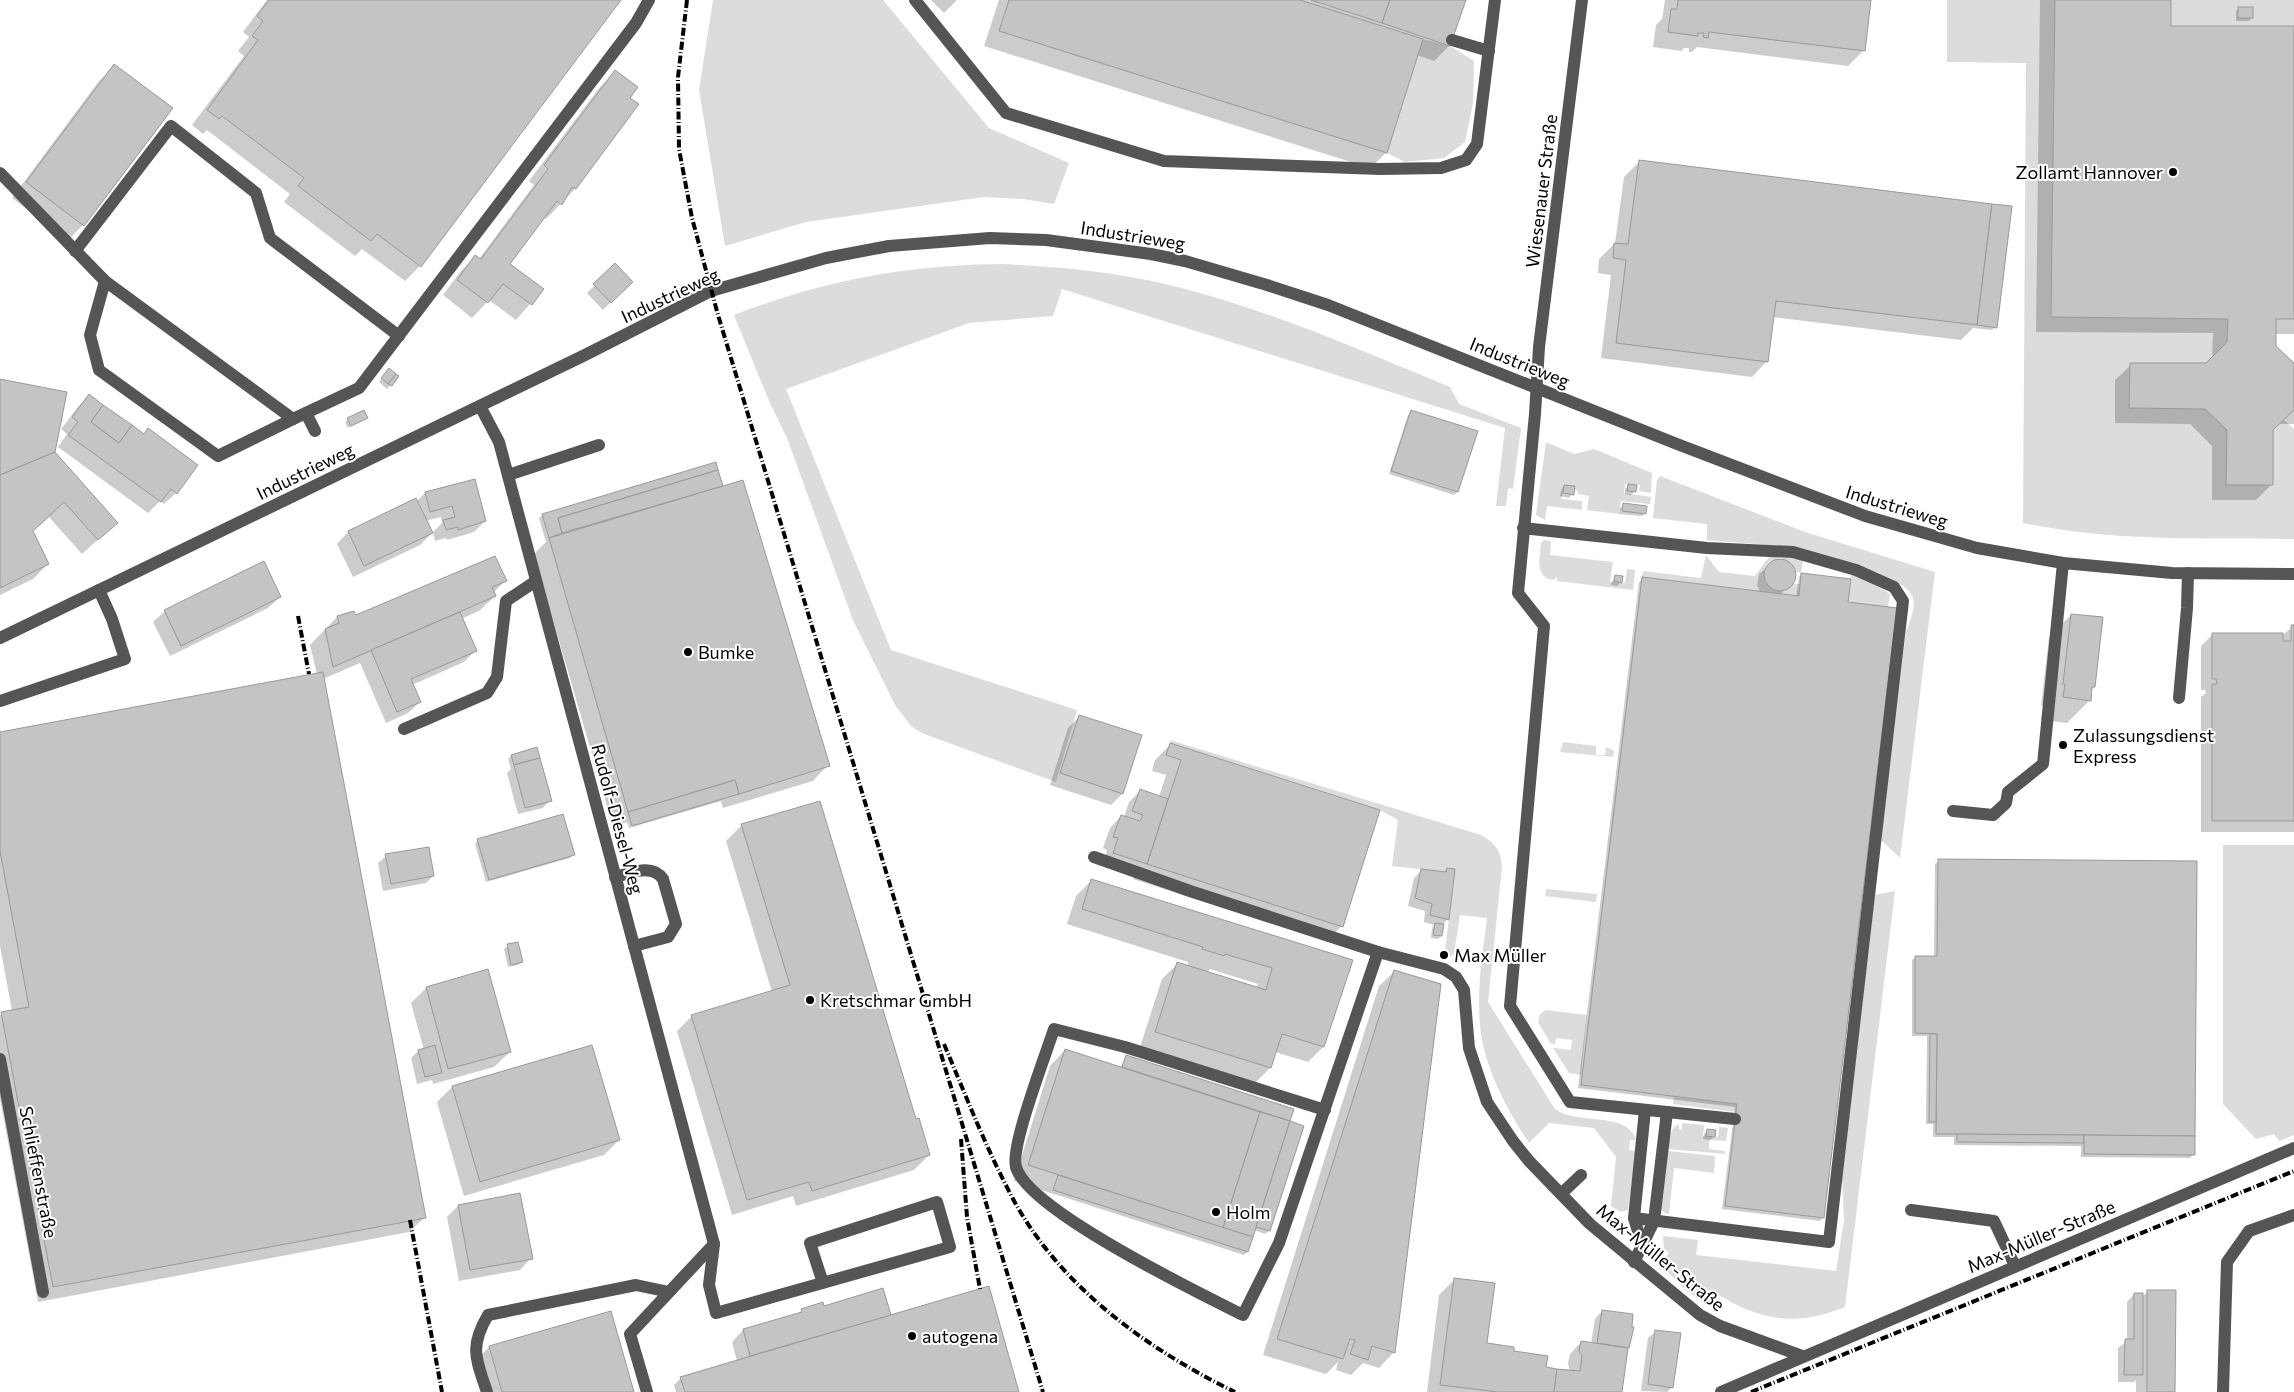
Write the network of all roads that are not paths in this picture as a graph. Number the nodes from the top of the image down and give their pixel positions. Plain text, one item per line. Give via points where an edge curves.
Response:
1 (649, 0) edge
2 (915, 0) edge
3 (1495, 0) edge
4 (1582, 0) edge
5 (1452, 40) dead end
6 (1489, 51) junction
7 (0, 174) edge
8 (75, 251) junction
9 (105, 282) junction
10 (399, 336) junction
11 (1536, 388) junction
12 (480, 406) junction
13 (306, 413) junction
14 (293, 419) junction
15 (315, 431) dead end
16 (599, 445) dead end
17 (508, 475) junction
18 (1523, 528) junction
19 (2063, 562) junction
20 (2188, 574) junction
21 (2294, 574) edge
22 (536, 581) junction
23 (99, 590) junction
24 (0, 638) edge
25 (2178, 698) dead end
26 (0, 701) edge
27 (404, 729) dead end
28 (1952, 811) dead end
29 (1094, 857) dead end
30 (615, 877) junction
31 (634, 946) junction
32 (1378, 952) junction
33 (0, 1059) edge
34 (1325, 1110) junction
35 (1645, 1110) junction
36 (1666, 1112) junction
37 (1736, 1119) dead end
38 (2294, 1148) edge
39 (1581, 1175) dead end
40 (1561, 1194) junction
41 (1911, 1210) dead end
42 (2294, 1215) edge
43 (1634, 1218) junction
44 (1654, 1221) junction
45 (714, 1244) junction
46 (1642, 1246) junction
47 (1634, 1262) junction
48 (2016, 1266) junction
49 (823, 1283) junction
50 (43, 1292) dead end
51 (670, 1292) junction
52 (1802, 1356) junction
53 (487, 1392) edge
54 (647, 1392) edge
55 (1721, 1392) edge
56 (2223, 1392) edge

1 - 10 street via 636,23
2 - 6 street via 1006,113 1164,160 1380,169 1441,168 1466,160 1477,144
3 - 6 street
4 - 11 street, Wiesenauer Straße
5 - 6 street
7 - 8 street
8 - 9 street
8 - 10 street via 172,126 256,193 270,238
9 - 14 street
9 - 14 street via 90,335 99,370 218,456
10 - 13 street via 359,388
11 - 12 street, Industrieweg via 1328,305 1186,261 1096,245 990,238 889,246 826,258 711,291
11 - 18 street, Wiesenauer Straße
11 - 19 street, Industrieweg via 1865,516 1977,548
12 - 17 street, Rudolf-Diesel-Weg via 499,442
12 - 23 street, Industrieweg
13 - 14 street
13 - 15 street
16 - 17 street
17 - 22 street, Rudolf-Diesel-Weg
18 - 35 street, Wiesenauer Straße via 1518,593 1544,626 1510,1006 1570,1102
18 - 44 street via 1707,548 1793,552 1856,570 1894,587 1903,601 1830,1242
19 - 20 street, Industrieweg
19 - 28 street via 2043,764 2008,792 2006,804 1992,815
20 - 21 street, Industrieweg
20 - 25 street
22 - 27 street via 506,601 497,677 487,693
22 - 30 street, Rudolf-Diesel-Weg
23 - 24 street, Industrieweg
23 - 26 street via 125,659
29 - 32 street
30 - 31 street, Rudolf-Diesel-Weg
30 - 31 street via 651,869 659,873 676,924 668,937
31 - 45 street, Rudolf-Diesel-Weg
32 - 34 street
32 - 40 street, Max-Müller-Straße via 1444,969 1456,977 1464,990 1469,1048 1487,1102 1529,1161
33 - 50 street, Schlieffenstraße
34 - 34 street via 1279,1243 1243,1315 1162,1274 1050,1207 1016,1168 1017,1144 1054,1029 1125,1047
35 - 36 street
35 - 43 street
36 - 37 street
36 - 44 street
38 - 48 street, Max-Müller-Straße
39 - 40 street
40 - 47 street, Max-Müller-Straße
41 - 48 street via 1994,1221
42 - 56 street via 2249,1231 2227,1262
43 - 44 street
43 - 46 street
44 - 46 street
45 - 49 street via 709,1285 716,1313
45 - 51 street
46 - 47 street
47 - 52 street, Max-Müller-Straße via 1700,1315 1720,1326
48 - 52 street, Max-Müller-Straße
49 - 49 street via 950,1247 937,1202 810,1243
51 - 53 street via 636,1285 488,1315 478,1332 475,1356
51 - 54 street via 630,1334
52 - 55 street, Max-Müller-Straße

